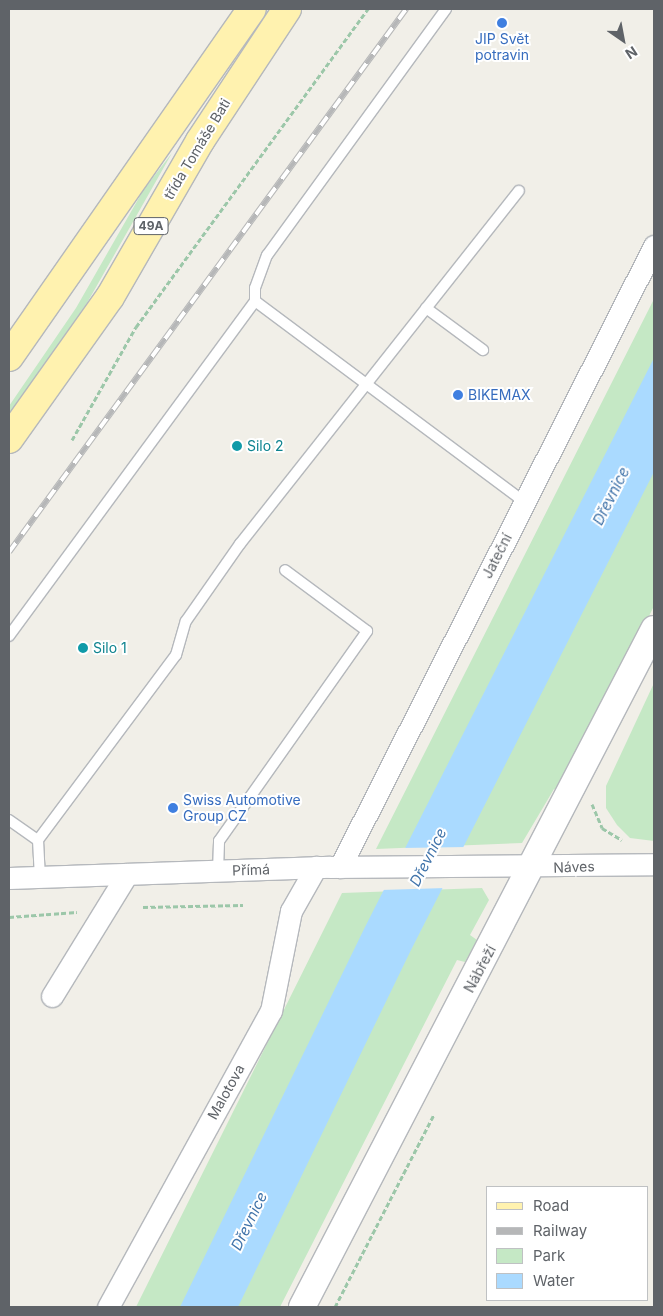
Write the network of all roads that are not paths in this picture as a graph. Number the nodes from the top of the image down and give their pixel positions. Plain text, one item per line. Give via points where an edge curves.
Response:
1 (252, 9) edge
2 (287, 9) edge
3 (446, 9) edge
4 (518, 191) dead end
5 (654, 246) edge
6 (255, 301) junction
7 (426, 308) junction
8 (482, 350) dead end
9 (9, 357) edge
10 (366, 385) junction
11 (9, 439) edge
12 (525, 502) junction
13 (285, 570) dead end
14 (654, 629) edge
15 (9, 636) edge
16 (9, 820) edge
17 (38, 840) junction
18 (654, 864) edge
19 (493, 865) joint
20 (316, 867) junction
21 (340, 867) junction
22 (533, 869) junction
23 (218, 871) junction
24 (127, 874) junction
25 (40, 877) junction
26 (9, 878) edge
27 (52, 996) dead end
28 (309, 1304) edge
29 (108, 1307) edge

1 - 9 main road
2 - 11 main road, třída Tomáše Bati / 49A via 200,141 110,296
3 - 6 lane via 267,255 255,288
4 - 7 lane
5 - 12 street, Jateční
6 - 10 lane
6 - 15 lane
7 - 8 lane
7 - 10 lane
10 - 12 lane
10 - 17 lane via 240,544 186,621 176,654
12 - 21 street, Jateční
13 - 23 lane via 366,631 219,841
14 - 22 street, Nábřeží
16 - 17 lane
17 - 25 lane
18 - 22 street, Náves
19 - 21 street, Přímá
19 - 22 street, Náves
20 - 21 street, Přímá
20 - 23 street, Přímá
20 - 29 street, Malotova via 291,912 271,1011
22 - 28 street, Nábřeží
23 - 24 street, Přímá
24 - 25 street, Přímá
24 - 27 street
25 - 26 street, Přímá

